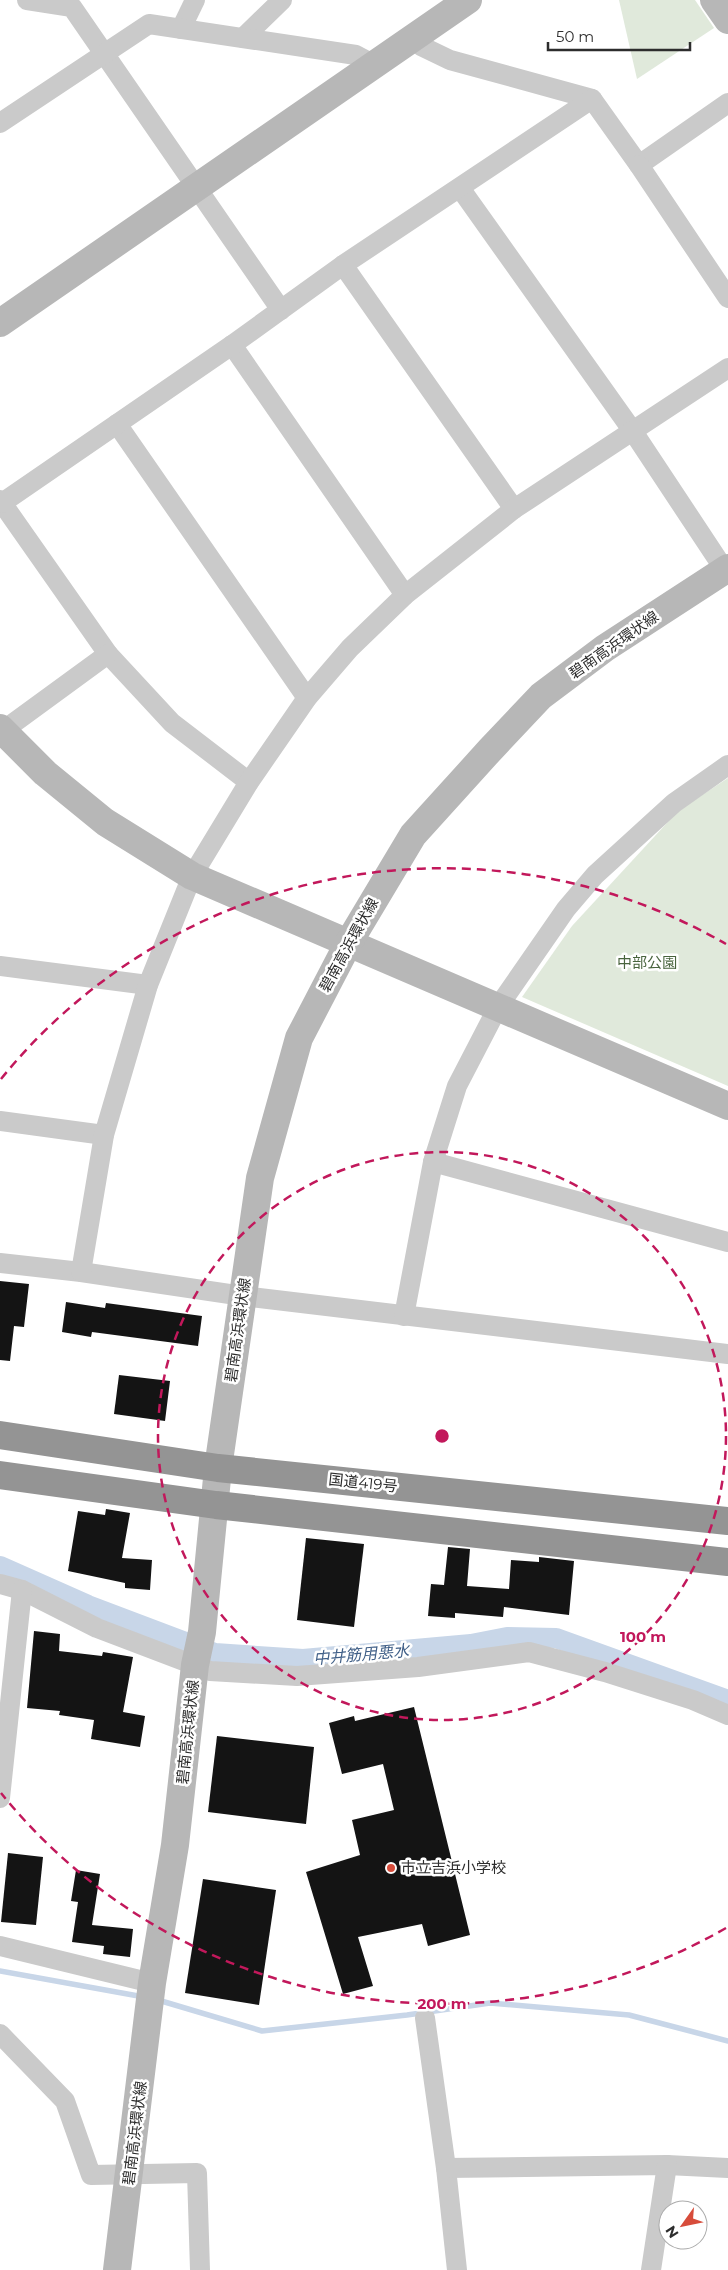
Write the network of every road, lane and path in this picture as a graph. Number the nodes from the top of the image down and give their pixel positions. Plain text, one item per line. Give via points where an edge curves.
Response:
1 (195, 0) edge
2 (282, 0) edge
3 (468, 0) edge
4 (714, 0) edge
5 (38, 1) edge
6 (728, 20) edge
7 (181, 29) junction
8 (242, 38) junction
9 (414, 38) junction
10 (106, 54) junction
11 (373, 64) junction
12 (592, 99) junction
13 (728, 103) edge
14 (0, 123) edge
15 (640, 165) junction
16 (196, 187) junction
17 (460, 188) junction
18 (343, 265) junction
19 (728, 298) edge
20 (281, 310) junction
21 (0, 323) edge
22 (232, 346) junction
23 (728, 368) edge
24 (117, 424) junction
25 (632, 430) junction
26 (1, 502) edge
27 (514, 509) junction
28 (727, 571) edge
29 (405, 595) junction
30 (108, 654) junction
31 (307, 698) junction
32 (1, 731) edge
33 (728, 765) edge
34 (248, 782) junction
35 (192, 876) junction
36 (349, 942) junction
37 (0, 966) edge
38 (148, 985) junction
39 (498, 1007) junction
40 (728, 1106) edge
41 (0, 1122) edge
42 (104, 1135) junction
43 (432, 1162) junction
44 (728, 1242) edge
45 (0, 1263) edge
46 (81, 1272) junction
47 (243, 1296) junction
48 (404, 1316) junction
49 (728, 1354) edge
50 (0, 1435) edge
51 (218, 1468) junction
52 (0, 1475) edge
53 (216, 1505) junction
54 (728, 1521) edge
55 (728, 1562) edge
56 (0, 1584) edge
57 (22, 1590) junction
58 (195, 1665) junction
59 (728, 1715) edge
60 (0, 1798) edge
61 (0, 1946) edge
62 (151, 1994) junction
63 (425, 2018) dead end
64 (0, 2034) edge
65 (667, 2165) junction
66 (446, 2168) junction
67 (728, 2168) edge
68 (130, 2174) junction
69 (118, 2270) edge
70 (200, 2270) edge
71 (457, 2270) edge
72 (652, 2270) edge

1 - 7 street
2 - 8 street
3 - 9 main road
4 - 6 main road
5 - 10 street via 72,7
7 - 8 street
7 - 10 street via 149,24
8 - 11 street via 356,55
9 - 11 main road
9 - 12 street via 421,46 450,60
10 - 14 street
10 - 16 street
11 - 16 main road
12 - 15 street
12 - 17 street
13 - 15 street
15 - 19 street
16 - 20 street
16 - 21 main road
17 - 18 street
17 - 25 street
18 - 20 street
18 - 27 street
20 - 22 street
22 - 24 street
22 - 29 street
23 - 25 street
24 - 26 street
24 - 31 street
25 - 27 street
25 - 28 street
26 - 30 street
27 - 29 street
28 - 36 main road, 碧南高浜環状線 via 606,648 541,696 414,835
29 - 31 street via 350,648
30 - 32 street
30 - 34 street via 172,723
31 - 34 street
32 - 35 main road via 45,773 105,822
33 - 39 street via 674,803 595,875 566,909
34 - 35 street
35 - 36 main road
35 - 38 street
36 - 39 main road
36 - 47 main road, 碧南高浜環状線 via 299,1038 260,1178
37 - 38 street
38 - 42 street
39 - 40 main road
39 - 43 street via 457,1086
41 - 42 street
42 - 46 street
43 - 44 street
43 - 48 street
45 - 46 street
46 - 47 street
47 - 48 street
47 - 51 main road, 碧南高浜環状線
48 - 49 street
50 - 51 highway, 国道419号
51 - 53 main road, 碧南高浜環状線
51 - 54 highway, 国道419号
52 - 53 highway
53 - 55 highway
53 - 58 main road, 碧南高浜環状線 via 202,1632
56 - 57 street
57 - 58 street via 97,1628
57 - 60 street
58 - 59 street via 210,1671 297,1676 418,1667 529,1652 605,1672 693,1700
58 - 62 main road, 碧南高浜環状線 via 175,1845
61 - 62 street
62 - 68 main road, 碧南高浜環状線
63 - 66 street
64 - 68 street via 65,2101 91,2175
65 - 66 street
65 - 67 street
65 - 72 street
66 - 71 street
68 - 69 main road, 碧南高浜環状線
68 - 70 street via 197,2173

